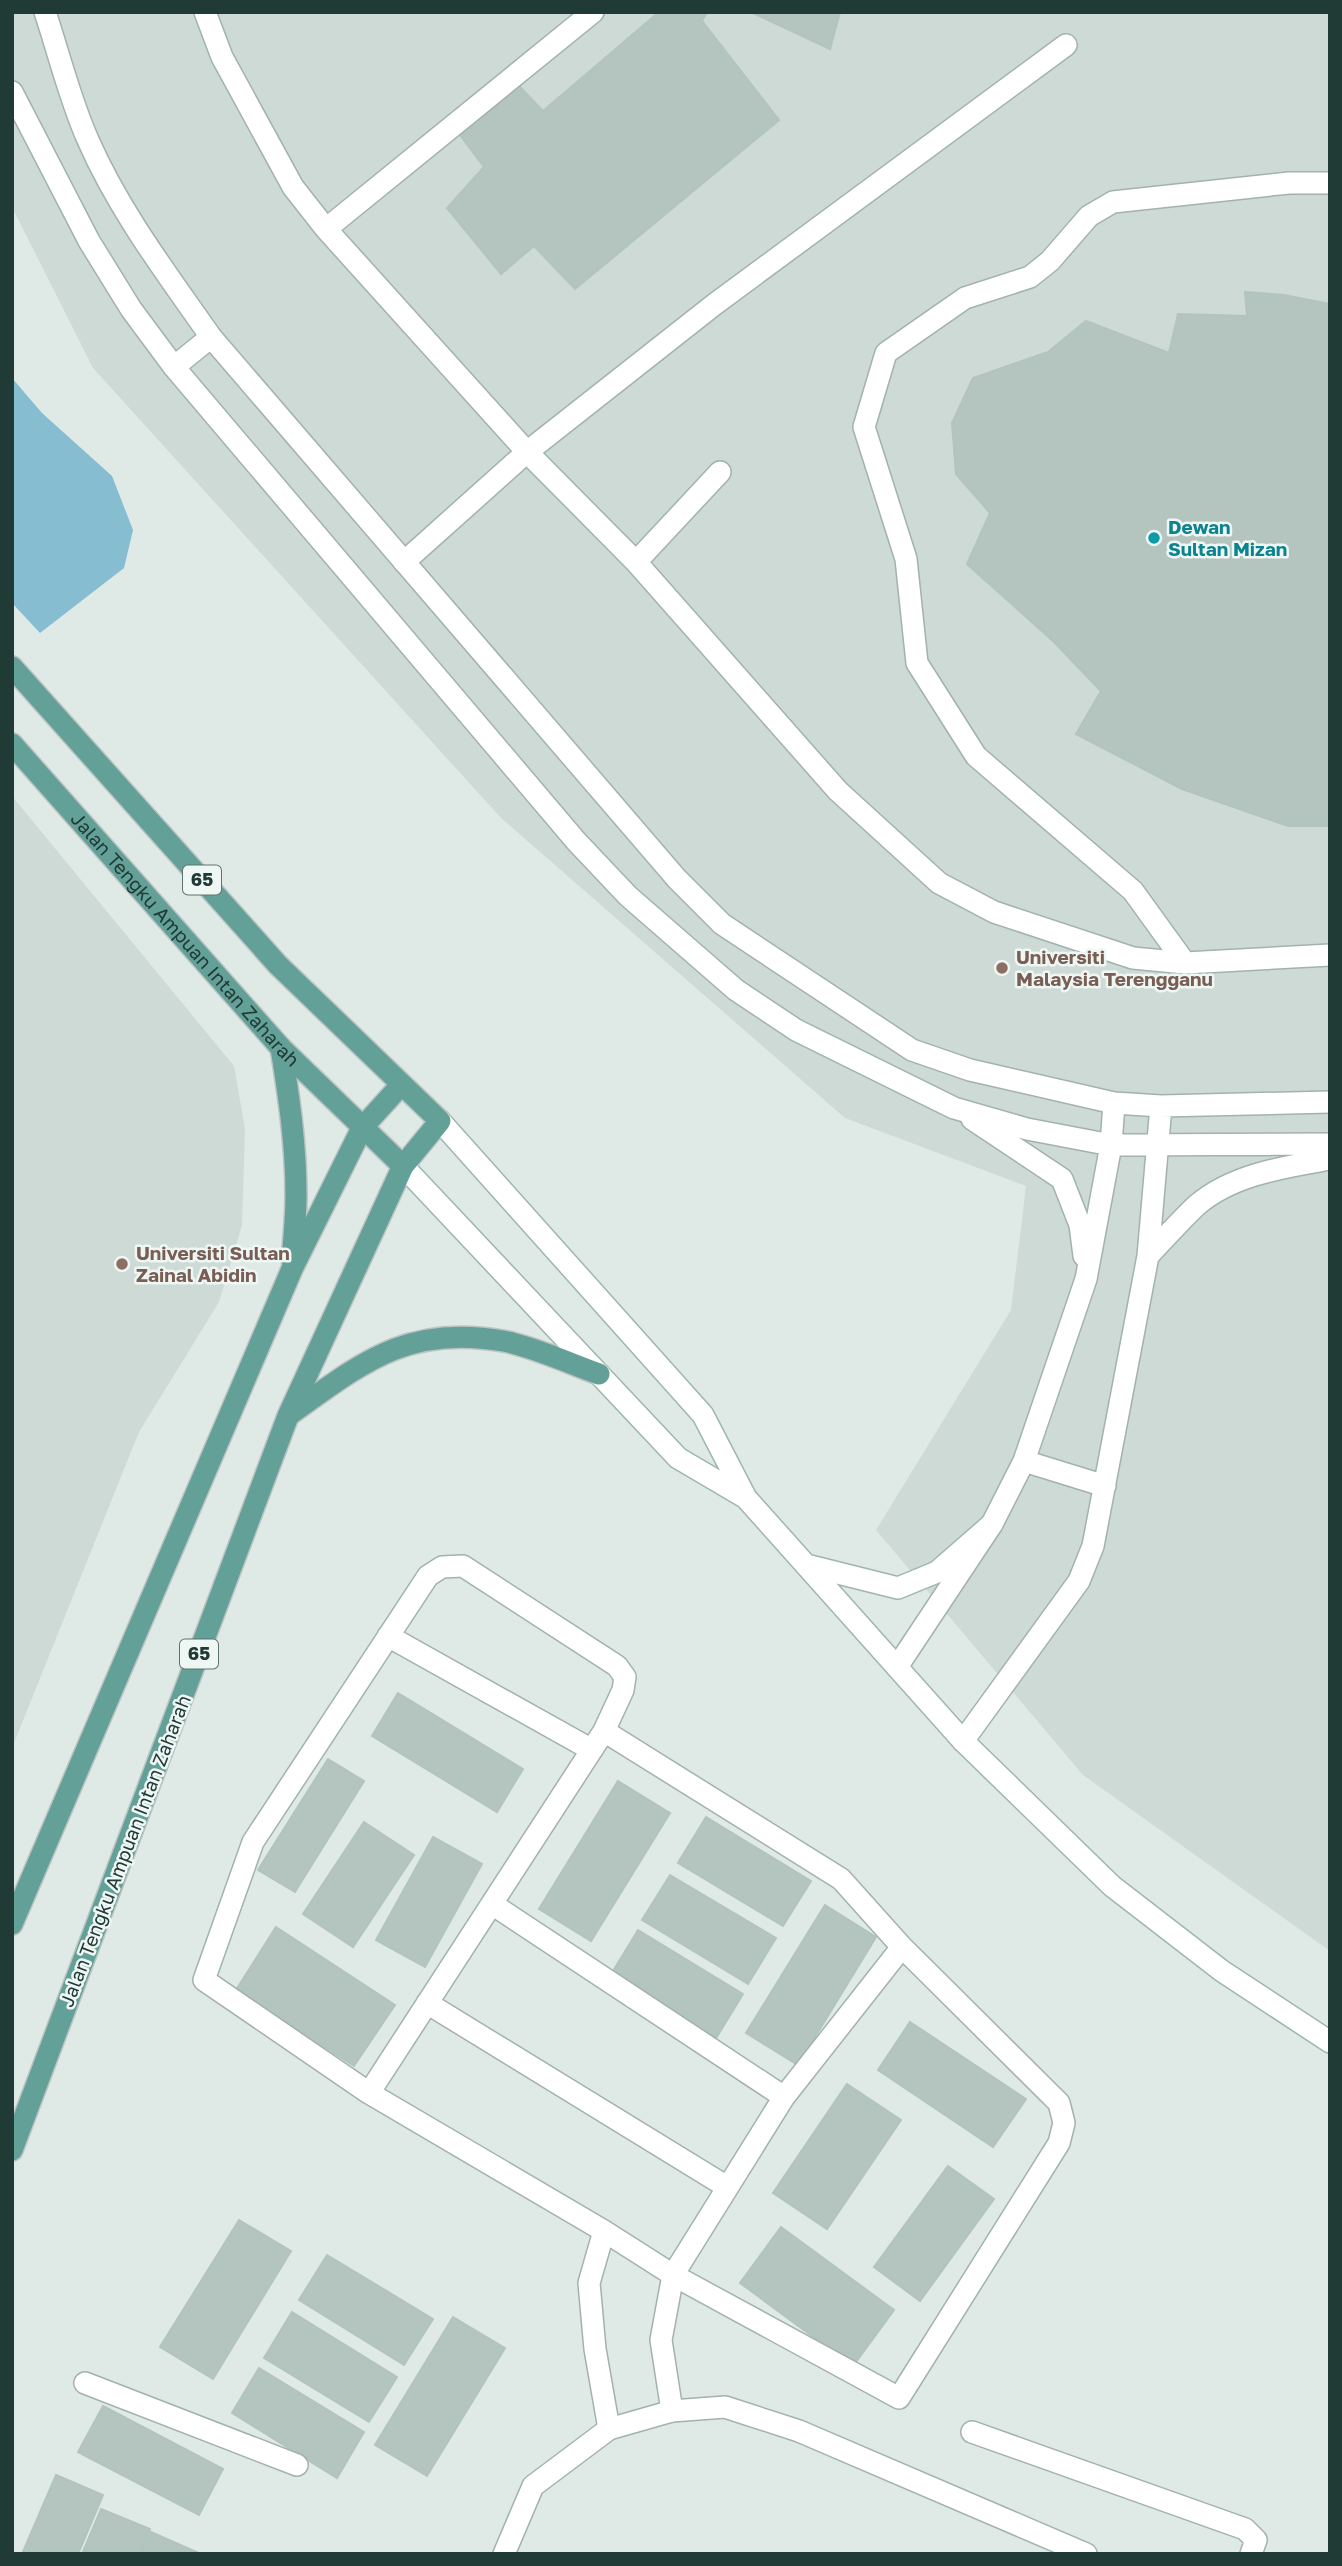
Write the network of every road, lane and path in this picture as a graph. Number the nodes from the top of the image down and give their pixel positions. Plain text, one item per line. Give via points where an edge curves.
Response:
1 (45, 12) edge
2 (205, 12) edge
3 (593, 12) edge
4 (1066, 45) dead end
5 (12, 92) edge
6 (1330, 183) edge
7 (327, 229) junction
8 (211, 337) junction
9 (174, 367) junction
10 (527, 452) junction
11 (720, 472) dead end
12 (404, 562) junction
13 (636, 562) junction
14 (12, 667) edge
15 (12, 744) edge
16 (1330, 955) edge
17 (1185, 963) junction
18 (281, 1048) junction
19 (401, 1084) junction
20 (1330, 1102) edge
21 (1114, 1103) junction
22 (1161, 1106) junction
23 (954, 1108) junction
24 (440, 1121) junction
25 (362, 1128) junction
26 (1330, 1144) edge
27 (1111, 1145) junction
28 (1159, 1145) junction
29 (1330, 1159) edge
30 (403, 1166) junction
31 (1148, 1256) junction
32 (292, 1269) junction
33 (1086, 1279) junction
34 (599, 1374) junction
35 (288, 1416) junction
36 (1024, 1461) junction
37 (1105, 1486) junction
38 (746, 1498) junction
39 (992, 1524) junction
40 (806, 1565) junction
41 (388, 1636) junction
42 (897, 1667) junction
43 (604, 1731) junction
44 (963, 1741) junction
45 (592, 1749) junction
46 (492, 1904) junction
47 (12, 1924) edge
48 (902, 1947) junction
49 (427, 2003) junction
50 (1330, 2042) edge
51 (369, 2093) junction
52 (784, 2097) junction
53 (12, 2150) edge
54 (727, 2187) junction
55 (604, 2231) junction
56 (673, 2275) junction
57 (85, 2383) dead end
58 (672, 2411) junction
59 (609, 2430) junction
60 (972, 2432) dead end
61 (297, 2465) dead end
62 (504, 2554) edge
63 (1086, 2554) edge
64 (1251, 2554) edge

1 - 8 street via 88,140 128,214
2 - 7 street via 222,58 293,187
3 - 7 street
4 - 10 street via 726,296
5 - 9 street via 89,241
6 - 17 street via 1289,183 1113,202 1089,216 1030,277 965,298 886,353 864,427 906,559 917,663 976,756 1133,891
7 - 10 street
8 - 9 street
8 - 12 street
9 - 23 street via 576,841 628,896 736,990 796,1030
10 - 12 street
10 - 13 street
11 - 13 street
12 - 21 street via 677,879 722,924 912,1050 970,1070
13 - 17 street via 838,791 939,883 994,912 1133,958
14 - 19 main road, 65 via 278,965
15 - 18 main road, Jalan Tengku Ampuan Intan Zaharah / 65
16 - 17 street
18 - 25 main road, Jalan Tengku Ampuan Intan Zaharah / 65
18 - 32 main road via 295,1168
19 - 24 main road, 65
19 - 25 main road
20 - 22 street
21 - 22 street
21 - 27 street
22 - 28 street
23 - 27 street via 1027,1129
23 - 33 street via 1062,1179 1080,1225
24 - 30 main road, Jalan Tengku Ampuan Intan Zaharah / 65
24 - 38 street via 704,1415
25 - 30 main road, Jalan Tengku Ampuan Intan Zaharah / 65
25 - 32 main road
26 - 28 street
27 - 28 street
27 - 33 street
28 - 31 street
29 - 31 street via 1278,1168 1231,1185 1199,1204
30 - 34 street
30 - 35 main road, Jalan Tengku Ampuan Intan Zaharah / 65
31 - 37 street
32 - 47 main road
33 - 36 street
34 - 35 main road via 505,1341 451,1335 407,1343 358,1366
34 - 38 street via 678,1458
35 - 53 main road, Jalan Tengku Ampuan Intan Zaharah / 65
36 - 37 street
36 - 39 street
37 - 44 street via 1093,1546 1079,1581
38 - 40 street
39 - 40 street via 937,1572 898,1588
39 - 42 street
40 - 42 street
41 - 43 street via 428,1576 442,1567 463,1566 617,1666 625,1677 623,1690
41 - 45 street
41 - 51 street via 253,1842 204,1980
42 - 44 street
43 - 45 street
43 - 48 street via 841,1880
44 - 50 street via 1112,1886 1222,1972
45 - 46 street
46 - 49 street
46 - 52 street
48 - 52 street
48 - 56 street via 1059,2103 1063,2123 1059,2143 900,2398
49 - 51 street
49 - 54 street
51 - 55 street
52 - 54 street
54 - 56 street
55 - 56 street
55 - 59 street via 589,2283
56 - 58 street via 661,2340
57 - 61 street
58 - 59 street
58 - 63 street via 724,2407 799,2431
59 - 62 street via 533,2486
60 - 64 street via 1245,2529 1256,2540

